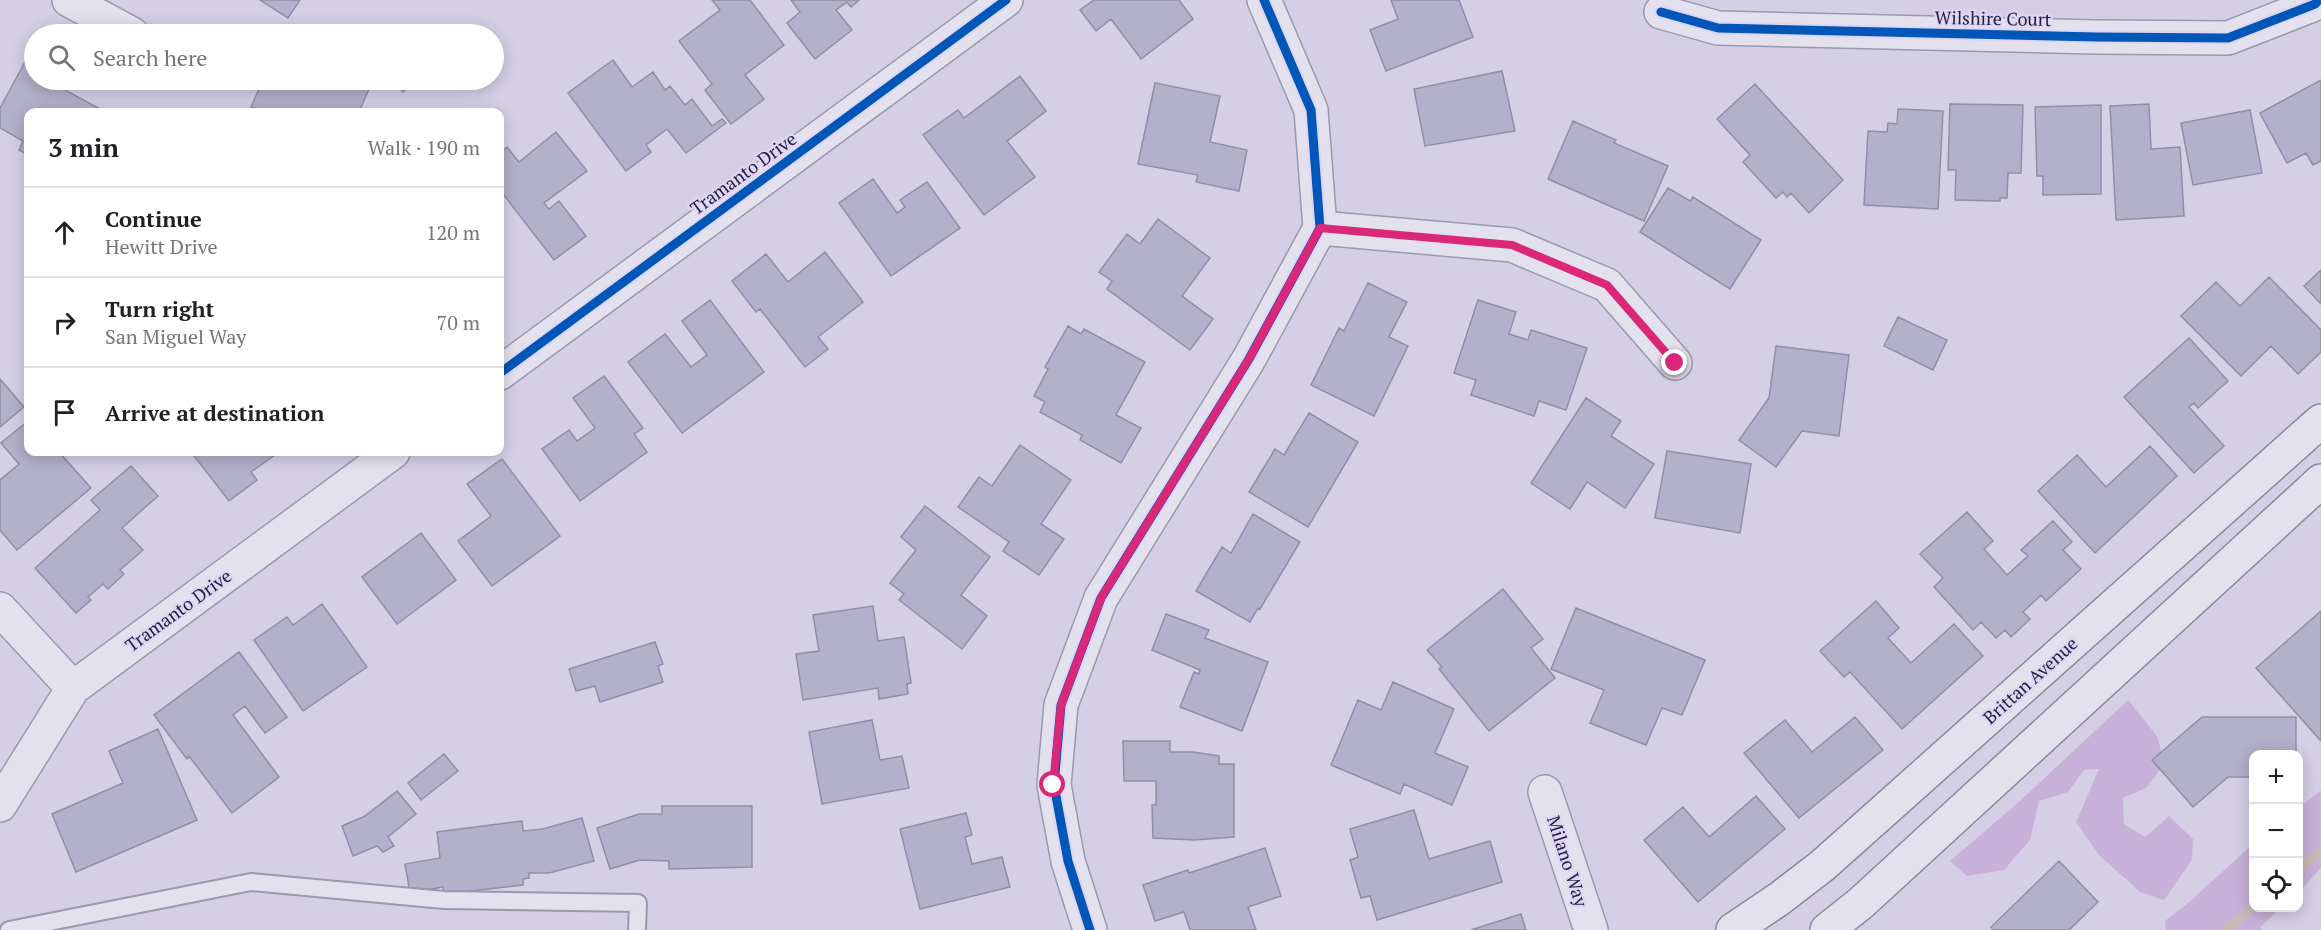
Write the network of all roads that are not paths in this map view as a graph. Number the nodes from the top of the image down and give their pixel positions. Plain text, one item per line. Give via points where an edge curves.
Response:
1 (69, 0) edge
2 (1006, 0) edge
3 (1264, 0) edge
4 (2319, 0) edge
5 (1661, 12) dead end
6 (113, 24) edge
7 (1320, 228) junction
8 (1675, 363) dead end
9 (504, 370) edge
10 (2321, 421) edge
11 (388, 456) edge
12 (2321, 481) edge
13 (0, 609) edge
14 (73, 688) junction
15 (1545, 792) dead end
16 (0, 805) edge
17 (9, 930) edge
18 (637, 930) edge
19 (1090, 930) edge
20 (1591, 930) edge
21 (1733, 930) edge
22 (1827, 930) edge

1 - 6 street
2 - 9 street, Tramanto Drive
3 - 7 street via 1311,110
4 - 5 street, Wilshire Court via 2228,38 1718,28
7 - 8 street via 1512,245 1607,285
7 - 19 street via 1249,359 1101,598 1061,705 1053,785 1068,861
10 - 21 street, Brittan Avenue via 1822,866
11 - 14 street, Tramanto Drive
12 - 22 street
13 - 14 street
14 - 16 street, Tramanto Drive
15 - 20 street, Milano Way
17 - 18 lane via 251,882 444,900 638,903

